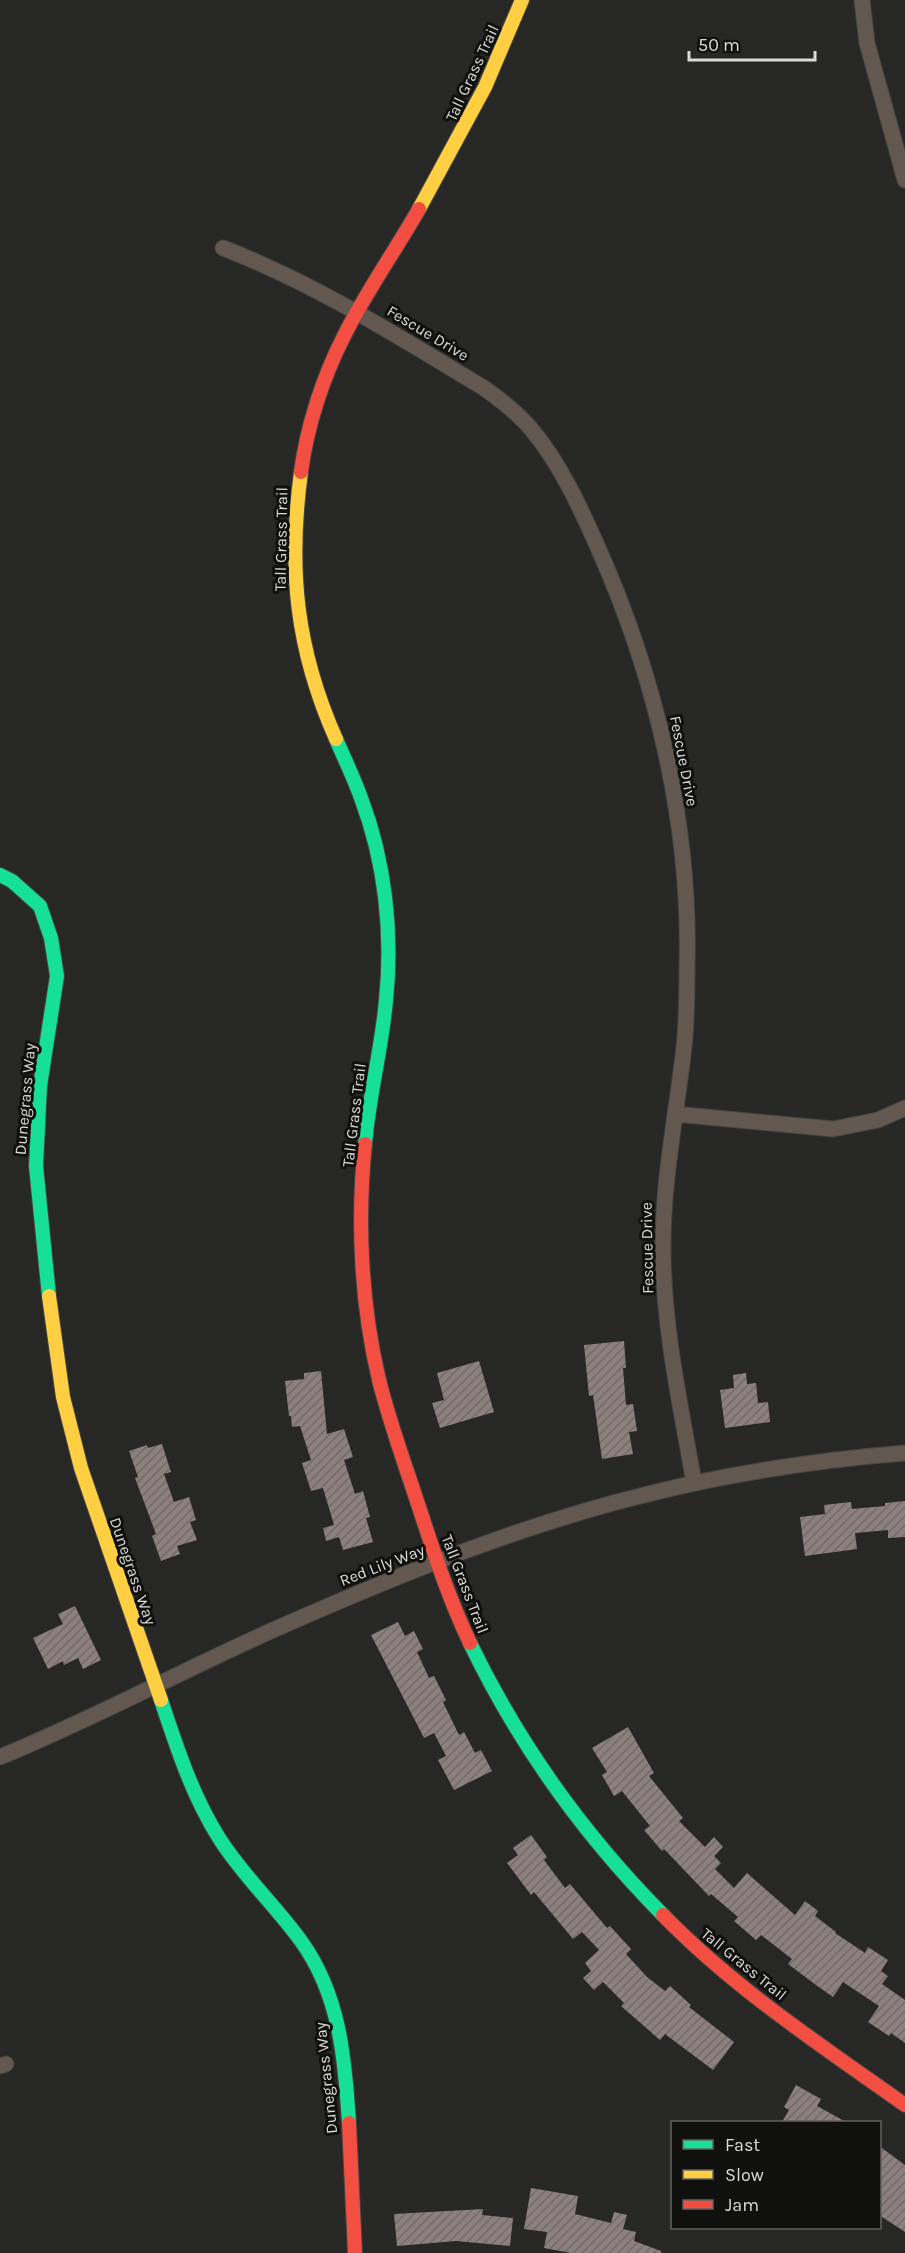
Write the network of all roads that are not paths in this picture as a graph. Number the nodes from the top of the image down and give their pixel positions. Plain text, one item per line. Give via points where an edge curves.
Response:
1 (522, 0) edge
2 (862, 0) edge
3 (905, 180) edge
4 (223, 248) dead end
5 (358, 312) junction
6 (0, 875) edge
7 (905, 1108) edge
8 (675, 1114) junction
9 (905, 1453) edge
10 (694, 1483) junction
11 (438, 1563) junction
12 (154, 1686) junction
13 (0, 1757) edge
14 (905, 2105) edge
15 (355, 2253) edge

1 - 5 street, Tall Grass Trail via 469,119
2 - 3 street via 867,43
4 - 5 street, Fescue Drive via 283,273
5 - 8 street, Fescue Drive via 484,388 518,415 566,483 613,581 652,694 673,790 681,855 687,962 684,1045
5 - 11 street, Tall Grass Trail via 333,358 312,416 296,495 294,577 300,631 316,692 363,802 383,888 388,978 363,1166 364,1278 376,1365 400,1452
6 - 12 street, Dunegrass Way via 40,906 51,938 57,976 40,1086 36,1166 49,1298 63,1397 81,1468
7 - 8 street via 878,1120 833,1129
8 - 10 street, Fescue Drive via 665,1192 664,1289
9 - 10 street, Red Lily Way via 796,1465
10 - 11 street, Red Lily Way via 558,1519
11 - 12 street, Red Lily Way via 286,1624
11 - 14 street, Tall Grass Trail via 468,1639 505,1709 548,1776 602,1848 699,1950
12 - 13 street, Red Lily Way
12 - 15 street, Dunegrass Way via 190,1785 213,1829 240,1869 305,1946 331,1995 341,2029 345,2065

